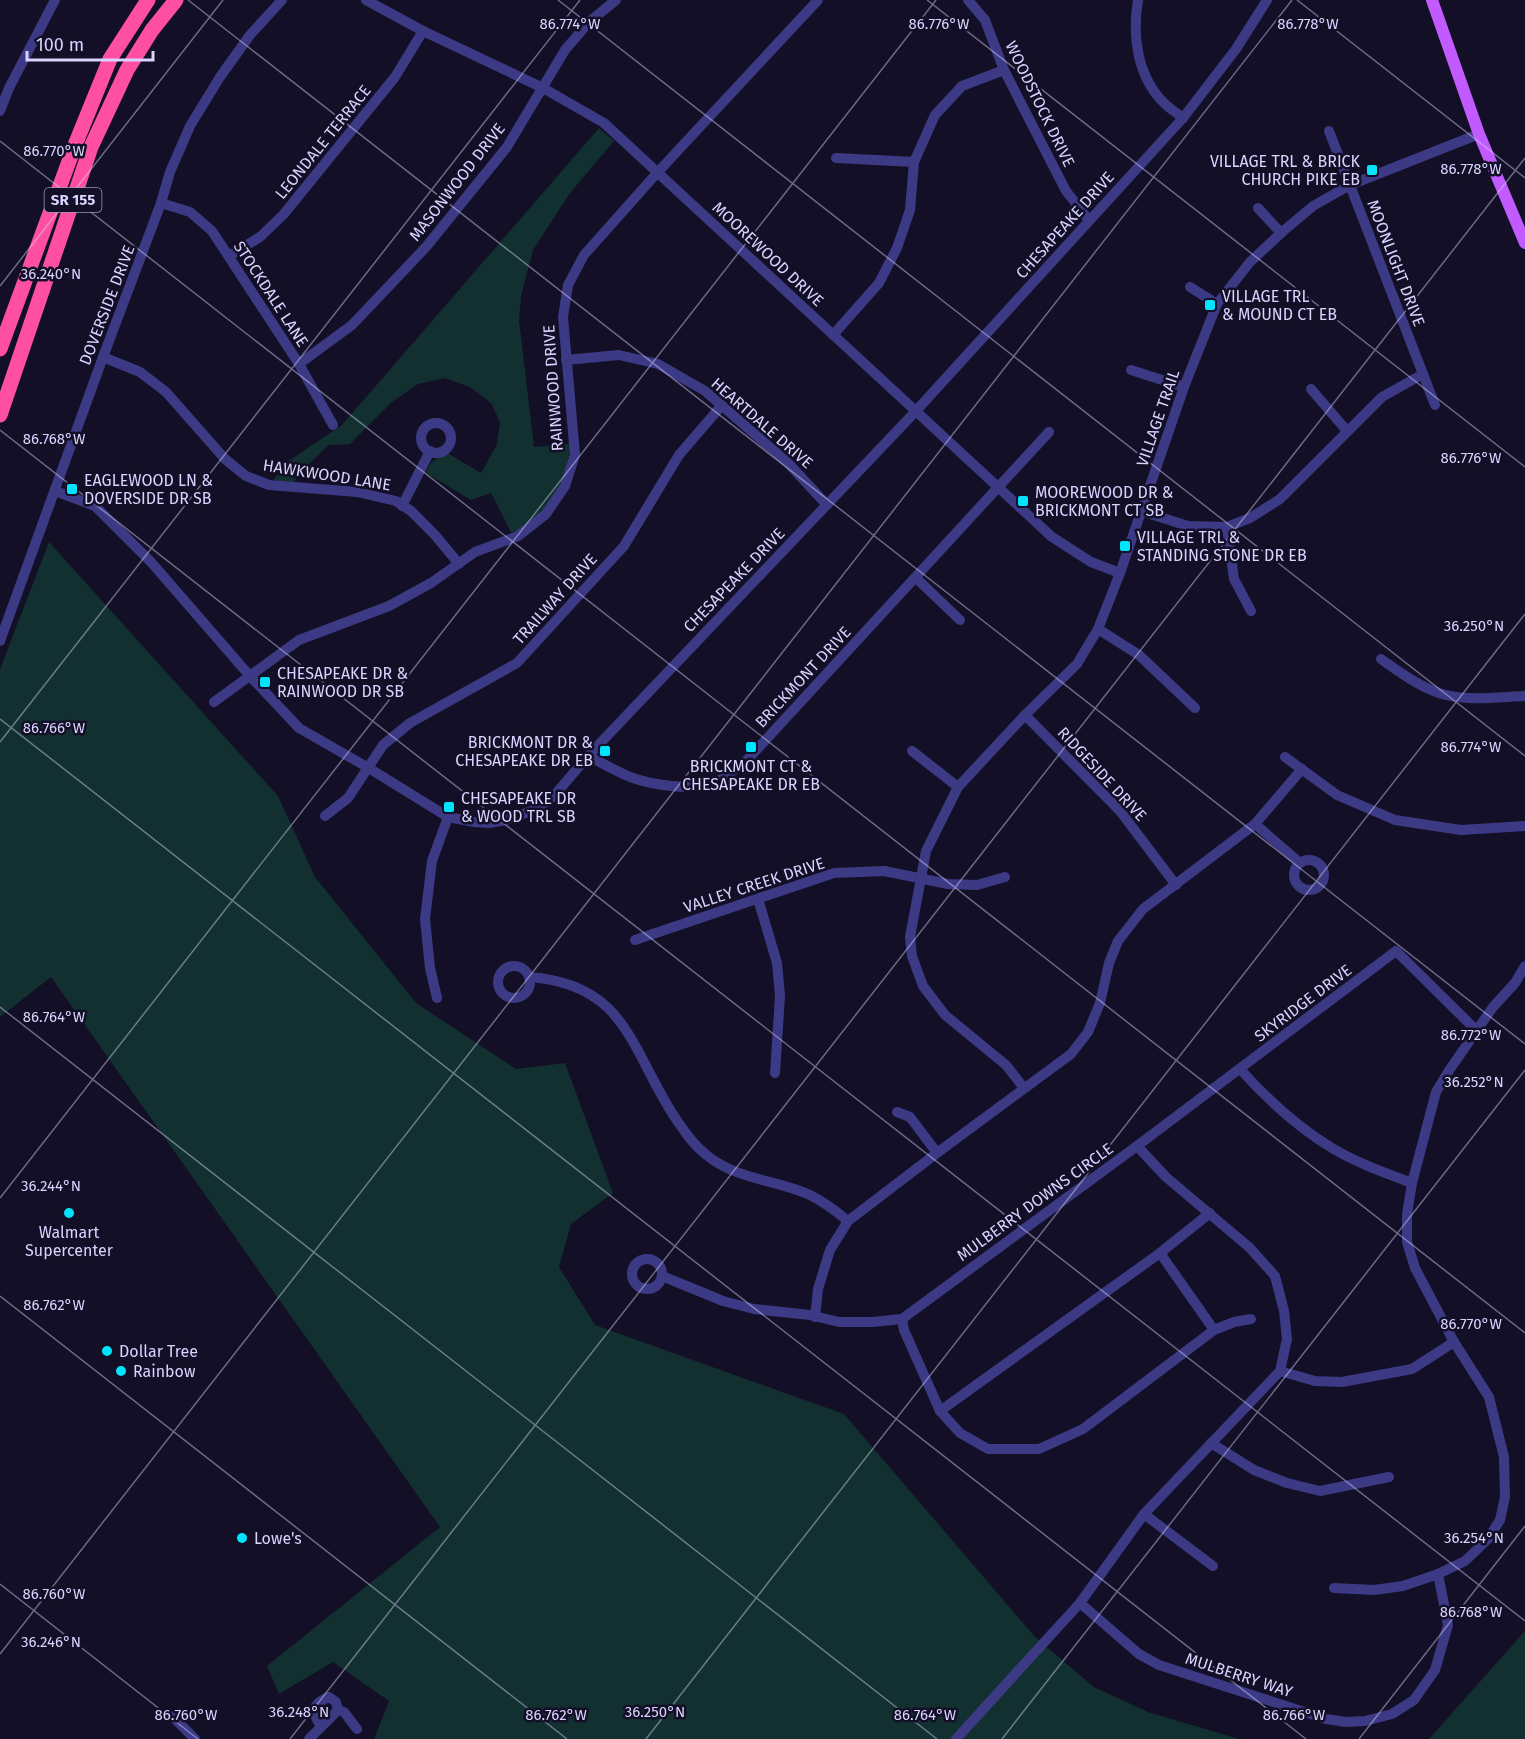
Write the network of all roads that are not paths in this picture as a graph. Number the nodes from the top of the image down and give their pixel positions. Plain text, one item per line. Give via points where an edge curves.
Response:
1 (55, 0) edge
2 (148, 0) edge
3 (176, 0) edge
4 (282, 0) edge
5 (366, 0) edge
6 (616, 0) edge
7 (818, 0) edge
8 (968, 0) edge
9 (1137, 0) edge
10 (1267, 0) edge
11 (1432, 0) edge
12 (423, 31) junction
13 (1005, 70) junction
14 (4, 85) edge
15 (543, 88) junction
16 (0, 111) edge
17 (1183, 118) junction
18 (1329, 131) dead end
19 (1479, 134) junction
20 (836, 158) dead end
21 (914, 162) junction
22 (657, 173) junction
23 (1350, 185) junction
24 (161, 203) junction
25 (1258, 207) dead end
26 (1089, 220) junction
27 (1281, 233) junction
28 (1525, 243) edge
29 (229, 256) junction
30 (1190, 287) dead end
31 (1217, 304) junction
32 (833, 335) junction
33 (0, 349) edge
34 (103, 357) junction
35 (566, 360) junction
36 (299, 364) junction
37 (1131, 370) dead end
38 (1423, 374) junction
39 (1184, 387) junction
40 (1311, 389) dead end
41 (722, 405) junction
42 (1436, 405) dead end
43 (915, 412) junction
44 (0, 415) edge
45 (333, 425) dead end
46 (1347, 430) junction
47 (1049, 432) dead end
48 (430, 452) dead end
49 (998, 489) junction
50 (55, 491) junction
51 (826, 505) junction
52 (402, 506) junction
53 (1142, 511) junction
54 (1227, 527) junction
55 (459, 564) junction
56 (1120, 573) junction
57 (916, 578) junction
58 (1251, 611) dead end
59 (4, 615) edge
60 (960, 620) dead end
61 (1098, 629) junction
62 (0, 641) edge
63 (1381, 659) dead end
64 (249, 675) junction
65 (1525, 696) edge
66 (214, 702) dead end
67 (1195, 708) dead end
68 (1025, 715) junction
69 (912, 751) dead end
70 (588, 756) junction
71 (1285, 757) dead end
72 (367, 767) junction
73 (1302, 769) junction
74 (958, 787) junction
75 (325, 816) dead end
76 (448, 817) junction
77 (1255, 824) junction
78 (1525, 826) edge
79 (1300, 863) dead end
80 (1005, 877) dead end
81 (920, 879) junction
82 (1176, 885) junction
83 (758, 899) junction
84 (635, 940) dead end
85 (1525, 966) edge
86 (529, 977) dead end
87 (437, 998) dead end
88 (1477, 1031) junction
89 (1240, 1070) junction
90 (775, 1073) dead end
91 (1024, 1088) junction
92 (897, 1112) dead end
93 (1137, 1146) junction
94 (937, 1153) junction
95 (1412, 1183) junction
96 (1210, 1213) junction
97 (848, 1221) junction
98 (1160, 1252) junction
99 (662, 1276) dead end
100 (815, 1317) junction
101 (902, 1319) junction
102 (1251, 1319) dead end
103 (1214, 1330) junction
104 (1454, 1342) junction
105 (1280, 1371) junction
106 (940, 1412) junction
107 (1210, 1443) junction
108 (1389, 1477) dead end
109 (1144, 1514) junction
110 (1213, 1566) dead end
111 (1438, 1574) junction
112 (1334, 1588) dead end
113 (1080, 1603) junction
114 (338, 1710) junction
115 (171, 1716) dead end
116 (321, 1726) junction
117 (357, 1729) dead end
118 (195, 1739) edge
119 (309, 1739) edge
120 (956, 1739) edge

1 - 14 street
2 - 33 highway, SR 155 via 110,59
3 - 44 highway, SR 155 via 127,70 92,147
4 - 24 street, DOVERSIDE DRIVE via 250,35 190,126
5 - 12 street, MOOREWOOD DRIVE
6 - 15 street, MASONWOOD DRIVE via 589,22 565,50
7 - 22 street, RAINWOOD DRIVE
8 - 13 street, WOODSTOCK DRIVE via 985,20
9 - 17 street via 1139,61 1150,86
10 - 17 street, CHESAPEAKE DRIVE via 1236,49
11 - 19 main road
12 - 15 street, MOOREWOOD DRIVE
12 - 29 street, LEONDALE TERRACE via 395,77 283,215 260,237
13 - 21 street via 962,86 934,115
13 - 26 street, WOODSTOCK DRIVE via 1066,191
14 - 16 street
15 - 22 street, MOOREWOOD DRIVE via 604,123
15 - 36 street, MASONWOOD DRIVE via 507,147 426,247 351,325
17 - 26 street, CHESAPEAKE DRIVE
18 - 23 street, MOONLIGHT DRIVE
19 - 23 street, VILLAGE TRAIL
19 - 28 main road
20 - 21 street
21 - 32 street via 910,210 897,248 879,283
22 - 32 street, MOOREWOOD DRIVE
22 - 35 street, RAINWOOD DRIVE via 584,255 568,285 563,317
23 - 27 street, VILLAGE TRAIL via 1313,206
23 - 38 street, MOONLIGHT DRIVE
24 - 29 street, STOCKDALE LANE via 190,212 212,231
24 - 34 street, DOVERSIDE DRIVE
25 - 27 street
26 - 43 street, CHESAPEAKE DRIVE
27 - 31 street, VILLAGE TRAIL via 1250,262
29 - 36 street, STOCKDALE LANE
30 - 31 street
31 - 39 street, VILLAGE TRAIL
32 - 43 street, MOOREWOOD DRIVE
34 - 50 street, DOVERSIDE DRIVE
34 - 52 street, HAWKWOOD LANE via 140,372 166,392 225,459 246,476 269,485 357,492
35 - 41 street, HEARTDALE DRIVE via 619,355 658,364
35 - 55 street, RAINWOOD DRIVE via 575,455 565,486 546,514 518,536 475,552
36 - 45 street, STOCKDALE LANE
37 - 39 street
38 - 42 street, MOONLIGHT DRIVE
38 - 46 street via 1382,397
39 - 53 street, VILLAGE TRAIL
40 - 46 street
41 - 51 street, HEARTDALE DRIVE via 788,463
41 - 72 street, TRAILWAY DRIVE via 679,455 624,546 517,663 410,723 383,745
43 - 49 street, MOOREWOOD DRIVE
43 - 51 street, CHESAPEAKE DRIVE
46 - 54 street via 1280,499
47 - 49 street, BRICKMONT DRIVE
48 - 52 street
49 - 56 street, MOOREWOOD DRIVE via 1052,537 1092,562
49 - 57 street, BRICKMONT DRIVE
50 - 59 street, DOVERSIDE DRIVE
50 - 64 street, CHESAPEAKE DRIVE via 95,506 152,562
51 - 70 street, CHESAPEAKE DRIVE
52 - 55 street, HAWKWOOD LANE via 435,535
53 - 54 street via 1188,526
53 - 56 street, VILLAGE TRAIL
54 - 58 street via 1234,579
55 - 64 street, RAINWOOD DRIVE via 389,606 299,640
56 - 61 street, VILLAGE TRAIL
57 - 60 street
57 - 70 street, BRICKMONT DRIVE via 748,759 714,783 693,787 663,784 631,777
59 - 62 street, DOVERSIDE DRIVE
61 - 67 street via 1138,655
61 - 68 street, VILLAGE TRAIL via 1077,664
63 - 65 street via 1411,679 1447,695
64 - 66 street, RAINWOOD DRIVE
64 - 72 street, CHESAPEAKE DRIVE via 299,728
68 - 74 street, VILLAGE TRAIL
68 - 82 street, RIDGESIDE DRIVE via 1120,811
69 - 74 street
70 - 76 street, CHESAPEAKE DRIVE via 553,797 537,809 489,823
71 - 73 street
72 - 75 street, TRAILWAY DRIVE via 348,798
72 - 76 street, CHESAPEAKE DRIVE
73 - 77 street
73 - 78 street via 1337,795 1395,820 1461,830
74 - 81 street, VILLAGE TRAIL via 926,851
76 - 87 street via 432,861 425,919
77 - 79 street
77 - 82 street
80 - 81 street, VALLEY CREEK DRIVE via 977,885
81 - 83 street, VALLEY CREEK DRIVE via 884,871 834,873
81 - 91 street, VILLAGE TRAIL via 909,936 923,986 945,1015 1006,1065
82 - 91 street via 1143,909 1118,941 1088,1032 1071,1054
83 - 84 street, VALLEY CREEK DRIVE
83 - 90 street via 777,963 780,996
85 - 88 street
86 - 97 street via 548,978 585,990 617,1016 686,1136 709,1157 732,1171 810,1195
88 - 89 street, SKYRIDGE DRIVE via 1396,951
88 - 95 street via 1436,1092
89 - 93 street, SKYRIDGE DRIVE
89 - 95 street via 1262,1094 1332,1148
91 - 94 street
92 - 94 street via 910,1117
93 - 96 street, MULBERRY DOWNS CIRCLE via 1166,1177
93 - 101 street, MULBERRY DOWNS CIRCLE
94 - 97 street
95 - 104 street via 1407,1242 1415,1268
96 - 98 street
96 - 105 street, MULBERRY DOWNS CIRCLE via 1275,1276 1287,1339
97 - 100 street via 830,1250 818,1289
98 - 103 street
98 - 106 street
99 - 100 street via 723,1301
100 - 101 street via 839,1322
101 - 106 street
102 - 103 street
103 - 106 street via 1083,1429 1040,1449 988,1449 960,1433
104 - 105 street via 1412,1369 1342,1382 1316,1381
104 - 111 street via 1489,1396 1504,1457 1505,1497 1500,1520 1488,1539 1465,1561
105 - 107 street
107 - 108 street via 1254,1470 1320,1491
107 - 109 street
109 - 110 street
109 - 113 street
111 - 112 street via 1403,1586 1374,1590
111 - 113 street, MULBERRY WAY via 1448,1625 1435,1670 1414,1700 1392,1714 1365,1721 1326,1719 1159,1665 1139,1654
113 - 120 street
114 - 116 street
114 - 116 street via 329,1697 321,1700 314,1708
114 - 117 street
115 - 118 street
116 - 119 street

